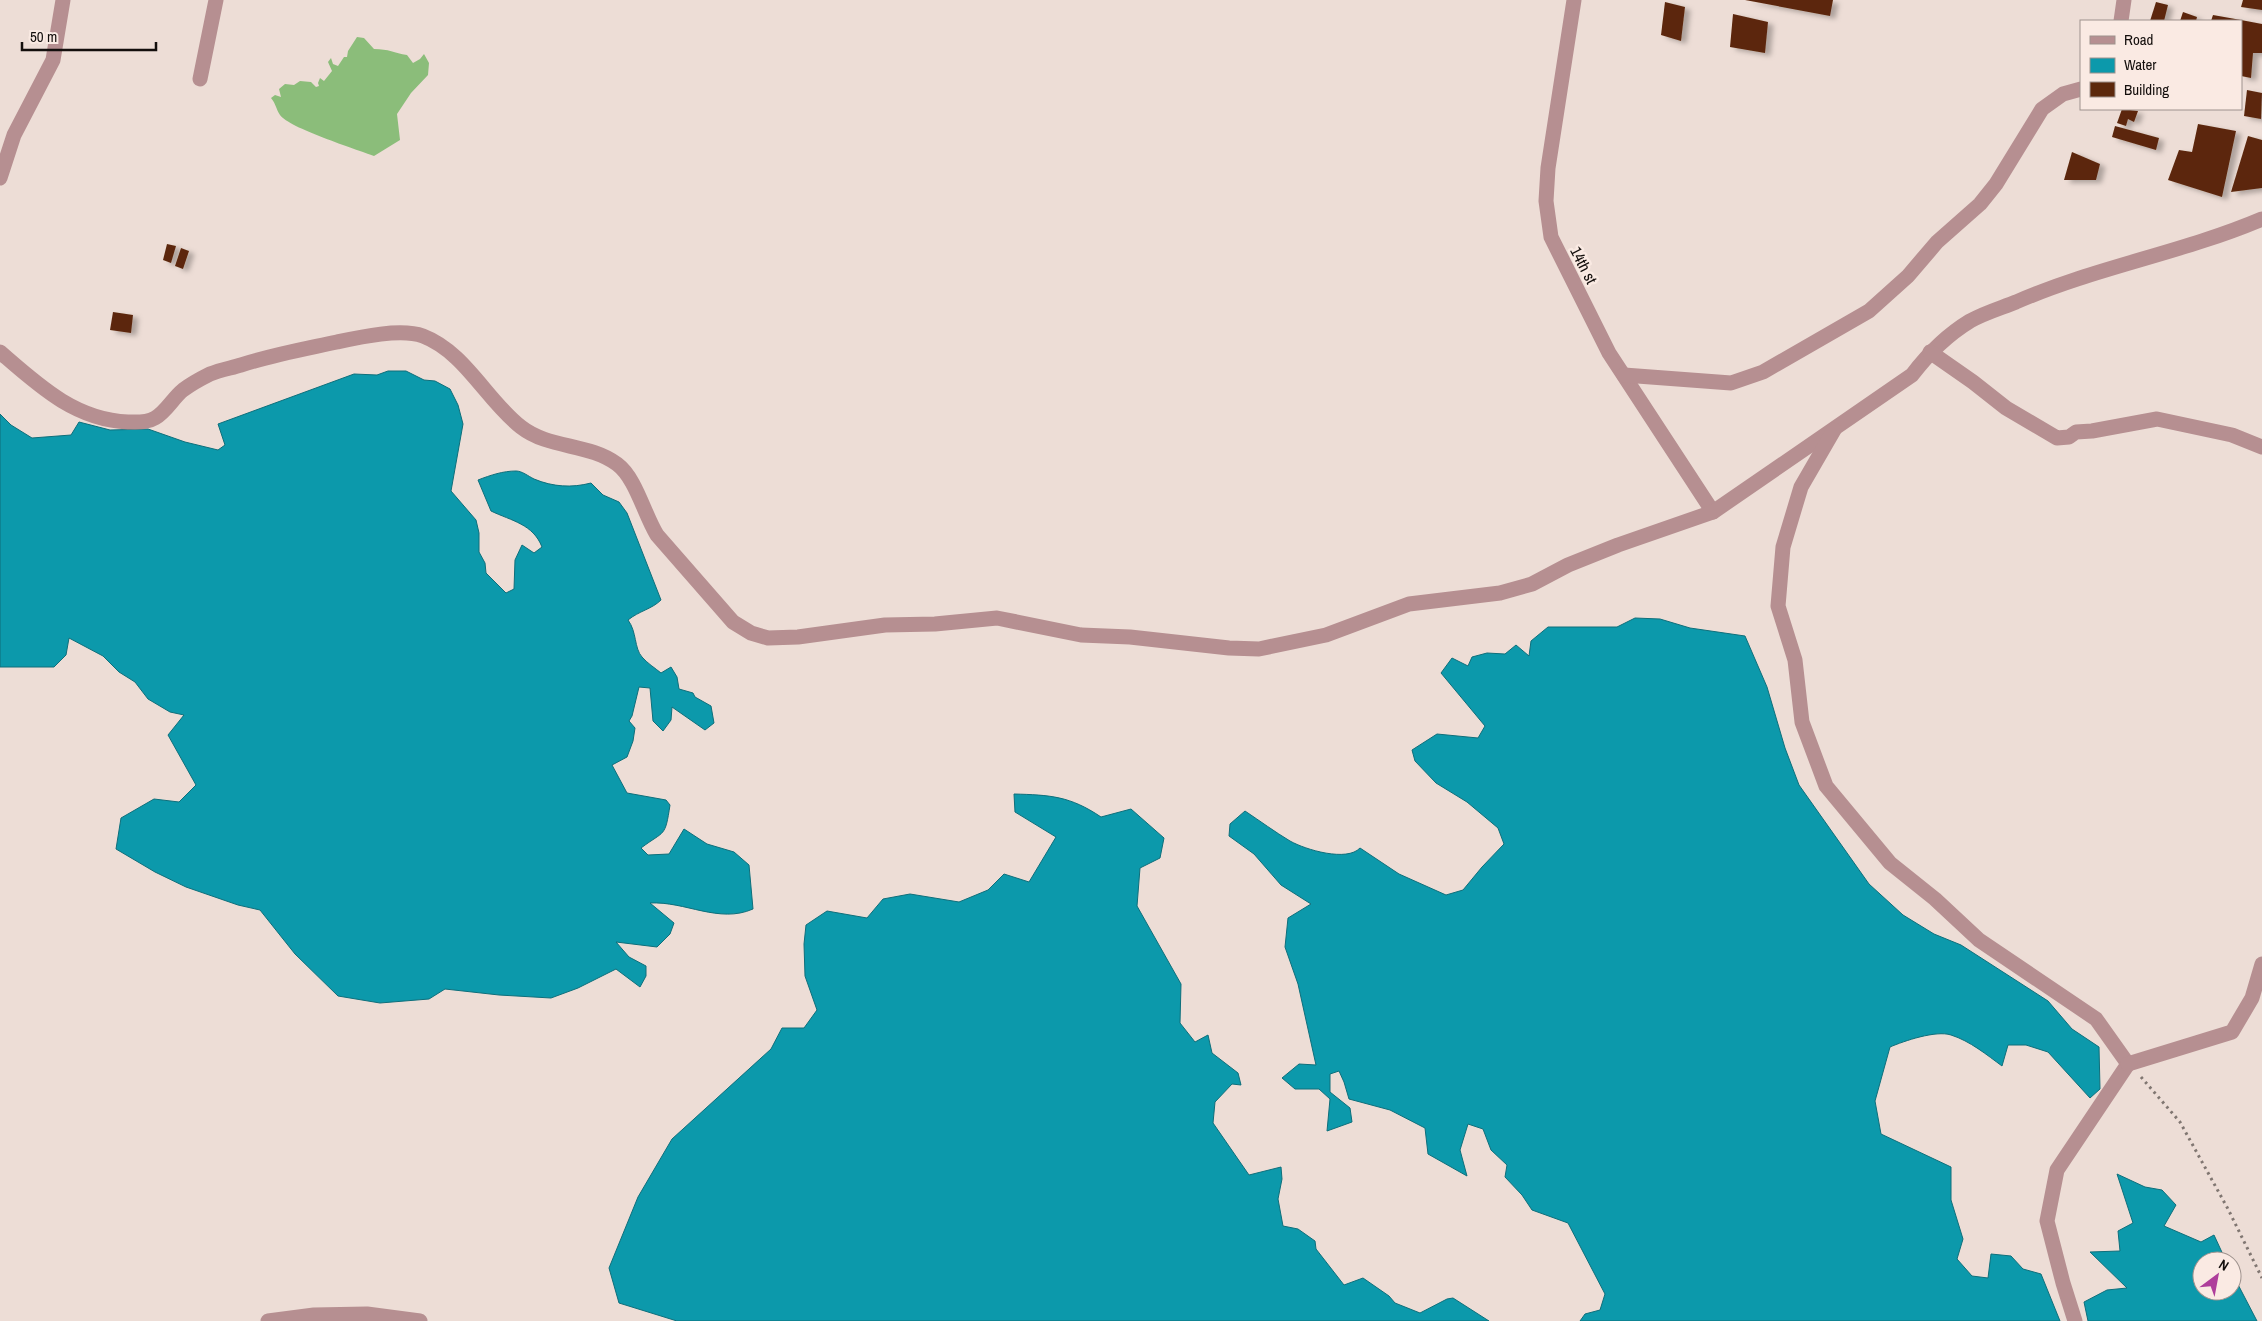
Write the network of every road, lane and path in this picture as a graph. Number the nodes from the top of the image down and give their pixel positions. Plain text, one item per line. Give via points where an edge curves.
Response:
1 (63, 0) edge
2 (216, 0) edge
3 (1574, 0) edge
4 (2124, 0) edge
5 (2121, 20) edge
6 (200, 79) dead end
7 (2080, 89) edge
8 (0, 178) edge
9 (2262, 219) edge
10 (0, 352) edge
11 (1930, 352) junction
12 (1624, 375) junction
13 (1836, 426) junction
14 (2262, 447) edge
15 (1713, 512) junction
16 (2262, 964) edge
17 (2128, 1064) junction
18 (2262, 1278) edge
19 (268, 1321) edge
20 (420, 1321) edge
21 (2075, 1321) edge

1 - 8 street via 53,60 14,135
2 - 6 street
3 - 12 street, 14th st via 1548,168 1546,201 1551,238
4 - 5 street
7 - 12 street via 2063,94 2042,109 1980,204 1869,311 1762,372 1731,383
9 - 11 street via 2223,235 2093,272 2046,289 1971,321
10 - 15 street via 43,390 85,414 111,421 143,422 157,418 184,389 212,374 261,359 359,337 421,336 438,344 464,366 521,427 538,437 602,455 617,464 629,478 648,521 676,557 733,622 768,638 798,638 885,625 997,618 1081,635 1259,649 1326,635 1409,604 1500,593 1532,584 1618,545
11 - 13 street via 1912,375
11 - 14 street via 2006,408 2057,438 2157,419 2232,435
12 - 15 street, 14th st
13 - 15 street
13 - 17 street via 1801,487 1783,547 1778,606 1794,660 1802,722 1826,786 1890,863 1979,940 2096,1019
16 - 17 street via 2252,998 2232,1032
17 - 18 path via 2180,1122
17 - 21 street via 2057,1170 2047,1221
19 - 20 street via 314,1315 367,1314

